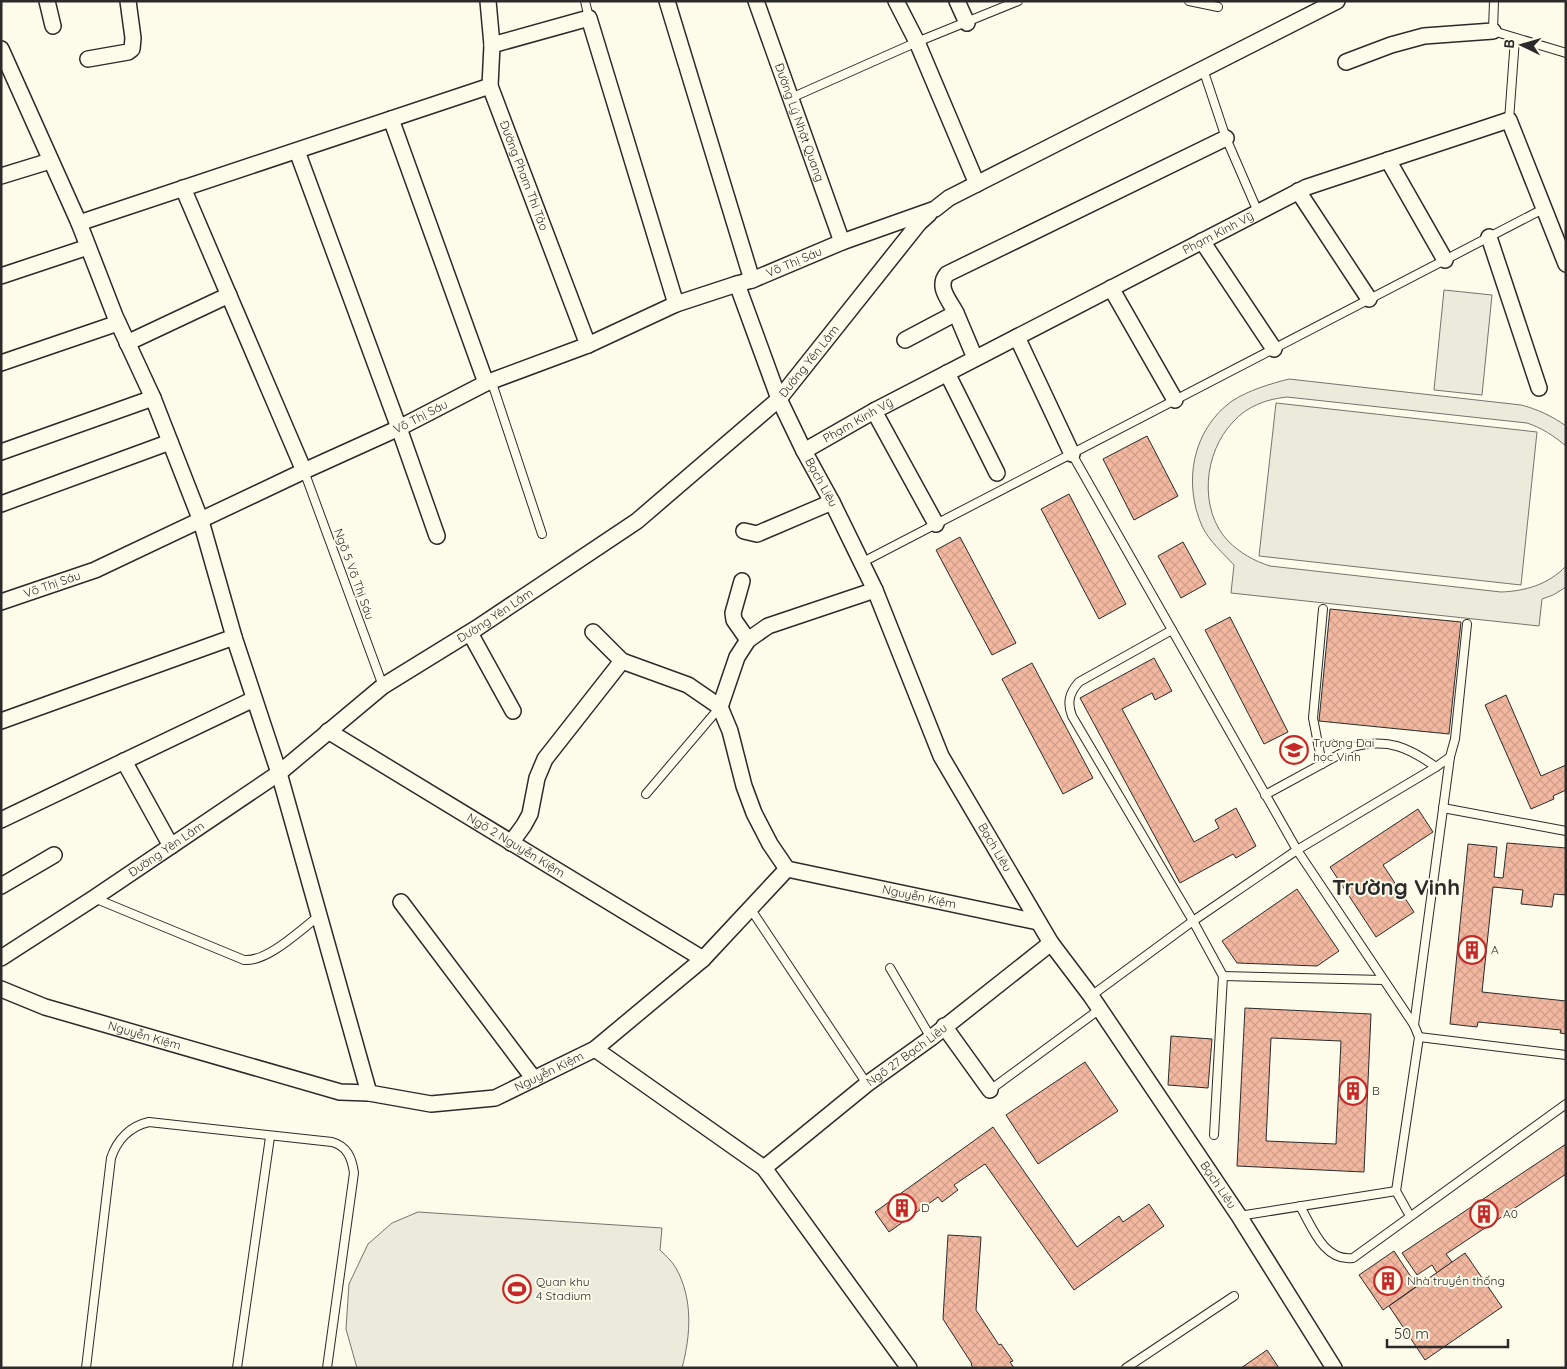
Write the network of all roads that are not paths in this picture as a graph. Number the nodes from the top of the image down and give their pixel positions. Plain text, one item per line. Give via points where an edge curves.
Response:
1 (47, 1) edge
2 (128, 1) edge
3 (488, 1) edge
4 (585, 1) edge
5 (667, 1) edge
6 (756, 1) edge
7 (896, 1) edge
8 (957, 1) edge
9 (1018, 1) edge
10 (1189, 1) edge
11 (1337, 1) edge
12 (1494, 1) edge
13 (1218, 7) dead end
14 (589, 18) junction
15 (967, 23) junction
16 (52, 26) dead end
17 (1493, 31) junction
18 (1515, 39) junction
19 (917, 42) junction
20 (492, 45) junction
21 (1, 49) edge
22 (1566, 53) edge
23 (88, 59) dead end
24 (1346, 62) dead end
25 (5, 66) edge
26 (1203, 69) junction
27 (490, 86) junction
28 (791, 98) junction
29 (392, 119) junction
30 (1509, 120) junction
31 (1226, 138) junction
32 (297, 151) junction
33 (50, 160) junction
34 (1388, 160) junction
35 (1, 176) edge
36 (976, 184) junction
37 (183, 188) junction
38 (1298, 191) junction
39 (1545, 208) junction
40 (935, 209) junction
41 (1258, 212) junction
42 (79, 223) junction
43 (1560, 234) edge
44 (1489, 238) junction
45 (842, 242) junction
46 (1202, 242) junction
47 (88, 247) junction
48 (1445, 260) junction
49 (1566, 264) edge
50 (1, 276) edge
51 (752, 280) junction
52 (737, 284) junction
53 (1111, 288) junction
54 (229, 295) junction
55 (1369, 299) junction
56 (676, 304) junction
57 (956, 313) junction
58 (118, 323) junction
59 (1018, 337) junction
60 (905, 340) dead end
61 (127, 343) junction
62 (588, 345) junction
63 (1274, 349) junction
64 (975, 358) junction
65 (1, 363) edge
66 (947, 373) junction
67 (489, 381) junction
68 (1539, 388) dead end
69 (153, 398) junction
70 (779, 399) junction
71 (1175, 400) junction
72 (874, 411) junction
73 (399, 428) junction
74 (170, 442) junction
75 (804, 451) junction
76 (1, 452) edge
77 (1072, 454) junction
78 (304, 471) junction
79 (997, 473) dead end
80 (832, 502) junction
81 (1, 504) edge
82 (201, 521) junction
83 (936, 524) junction
84 (744, 531) dead end
85 (542, 534) dead end
86 (437, 536) dead end
87 (861, 563) junction
88 (742, 581) dead end
89 (875, 590) junction
90 (1, 602) edge
91 (1323, 609) dead end
92 (1467, 624) dead end
93 (1172, 630) junction
94 (593, 632) dead end
95 (470, 633) junction
96 (234, 637) junction
97 (748, 640) junction
98 (622, 661) junction
99 (383, 686) junction
100 (254, 699) junction
101 (720, 707) junction
102 (513, 711) dead end
103 (1, 721) edge
104 (328, 731) junction
105 (1450, 757) junction
106 (124, 761) junction
107 (1322, 764) junction
108 (1436, 767) junction
109 (279, 772) junction
110 (646, 794) dead end
111 (1265, 795) junction
112 (1443, 808) junction
113 (1, 820) edge
114 (1566, 831) edge
115 (511, 842) junction
116 (171, 846) junction
117 (1297, 850) junction
118 (54, 855) dead end
119 (787, 870) junction
120 (1, 886) edge
121 (94, 898) junction
122 (400, 902) dead end
123 (750, 908) junction
124 (319, 916) junction
125 (1193, 921) junction
126 (1038, 922) junction
127 (1051, 943) junction
128 (1, 958) edge
129 (703, 959) junction
130 (890, 968) dead end
131 (1223, 976) junction
132 (1383, 980) junction
133 (1, 989) edge
134 (1091, 996) junction
135 (1100, 1009) junction
136 (1414, 1025) junction
137 (944, 1026) junction
138 (1420, 1037) junction
139 (930, 1038) junction
140 (595, 1049) junction
141 (1566, 1055) edge
142 (534, 1079) junction
143 (867, 1084) junction
144 (990, 1090) joint
145 (369, 1093) junction
146 (1566, 1104) edge
147 (1214, 1135) dead end
148 (270, 1137) junction
149 (764, 1168) junction
150 (1396, 1190) junction
151 (1300, 1206) junction
152 (1239, 1216) junction
153 (1410, 1216) junction
154 (1234, 1296) dead end
155 (86, 1368) edge
156 (237, 1368) edge
157 (327, 1368) edge
158 (909, 1368) edge
159 (1126, 1368) edge
160 (1334, 1368) edge

1 - 16 street
2 - 23 street via 132,48 128,52
3 - 20 street, Đường Pham Thi Tảo
4 - 14 lane
5 - 51 street
6 - 28 street, Đường Lý Nhật Quang
7 - 19 street
8 - 15 street
9 - 15 lane
10 - 13 lane
11 - 26 street
12 - 17 lane
14 - 20 street
14 - 56 street
15 - 19 lane
17 - 18 lane
17 - 24 street via 1424,36
18 - 22 lane
18 - 30 lane
19 - 28 lane
19 - 36 street
20 - 27 street, Đường Pham Thi Tảo
21 - 25 street
25 - 33 street
26 - 31 lane
26 - 36 street
27 - 29 street
27 - 62 street, Đường Pham Thi Tảo
28 - 45 street, Đường Lý Nhật Quang
29 - 32 street
29 - 67 street
30 - 34 street, Phạm Kinh Vỹ
30 - 39 street
31 - 41 lane
31 - 57 street via 947,274 942,286
32 - 37 street
32 - 73 street
33 - 35 street
33 - 42 street
34 - 38 street, Phạm Kinh Vỹ
34 - 48 street
36 - 40 street
37 - 42 street
37 - 54 street
38 - 41 street, Phạm Kinh Vỹ
38 - 55 street
39 - 43 street
39 - 44 lane
40 - 45 street, Võ Thị Sáu
40 - 70 street, Đường Yên Lâm via 919,223
41 - 46 street, Phạm Kinh Vỹ
42 - 47 street
43 - 49 street
44 - 48 lane
44 - 68 street
45 - 51 street, Võ Thị Sáu
46 - 53 street, Phạm Kinh Vỹ
46 - 63 street
47 - 50 street
47 - 58 street
48 - 55 lane
51 - 52 street, Võ Thị Sáu
52 - 56 street, Võ Thị Sáu
52 - 70 street, Bạch Liêu
53 - 59 street, Phạm Kinh Vỹ
53 - 71 street
54 - 61 street
54 - 78 street
55 - 63 lane
56 - 62 street, Võ Thị Sáu
57 - 60 street
57 - 64 street
58 - 61 street
58 - 65 street
59 - 64 street, Phạm Kinh Vỹ
59 - 77 street
61 - 69 street
62 - 67 street, Võ Thị Sáu
63 - 71 lane
64 - 66 street, Phạm Kinh Vỹ
66 - 72 street, Phạm Kinh Vỹ
66 - 79 street
67 - 73 street, Võ Thị Sáu
67 - 85 lane
69 - 74 street
69 - 76 street
70 - 75 street, Bạch Liêu
70 - 95 street, Đường Yên Lâm via 638,521
71 - 77 lane
72 - 75 street, Phạm Kinh Vỹ
72 - 83 street
73 - 78 street, Võ Thị Sáu
73 - 86 street
74 - 81 street
74 - 82 street
75 - 80 street, Bạch Liêu
77 - 83 lane
77 - 93 lane
78 - 82 street, Võ Thị Sáu
78 - 99 lane, Ngõ 5 Võ Thị Sáu
80 - 84 street via 757,534
80 - 87 street, Bạch Liêu
82 - 90 street, Võ Thị Sáu via 95,570
82 - 96 street
83 - 87 lane
87 - 89 street, Bạch Liêu
88 - 97 street via 733,613 734,620
89 - 97 street via 768,626
89 - 126 street, Bạch Liêu via 941,756
91 - 107 lane via 1313,718
92 - 105 lane via 1455,739
93 - 111 lane
93 - 125 lane via 1079,682 1069,697 1069,708
94 - 98 street
95 - 99 street, Đường Yên Lâm
95 - 102 street
96 - 100 street
96 - 103 street
97 - 101 street via 737,657
98 - 101 street via 688,685
98 - 115 street via 545,759 537,778 530,814
99 - 104 street, Đường Yên Lâm
100 - 106 street
100 - 109 street
101 - 110 lane
101 - 119 street via 754,813
104 - 109 street, Đường Yên Lâm
104 - 115 street, Ngõ 2 Nguyễn Kiệm
105 - 108 lane
105 - 112 lane
106 - 113 street
106 - 116 street
107 - 108 lane via 1353,747 1382,744 1414,752
107 - 111 lane
108 - 117 lane
109 - 116 street, Đường Yên Lâm
109 - 124 street
111 - 117 lane
112 - 114 lane
112 - 136 lane
115 - 129 street, Ngõ 2 Nguyễn Kiệm
116 - 121 street, Đường Yên Lâm
117 - 125 lane
117 - 132 lane
118 - 120 street
119 - 123 street, Nguyễn Kiệm
119 - 126 street, Nguyễn Kiệm
121 - 124 lane via 251,961 267,956
121 - 128 street, Đường Yên Lâm
122 - 142 street
123 - 129 street, Nguyễn Kiệm
123 - 143 lane
124 - 145 street
125 - 131 lane
125 - 134 lane
126 - 127 street, Bạch Liêu
127 - 134 street, Bạch Liêu
127 - 137 street, Ngõ 27 Bạch Liêu
129 - 140 street, Nguyễn Kiệm
130 - 139 lane
131 - 132 lane
131 - 147 lane
132 - 136 lane
133 - 145 street, Nguyễn Kiệm via 45,1007 340,1092
134 - 135 street, Bạch Liêu
135 - 144 lane
135 - 152 street, Bạch Liêu
136 - 138 lane
137 - 139 street, Ngõ 27 Bạch Liêu
137 - 144 street
138 - 141 lane
138 - 150 lane
139 - 143 street, Ngõ 27 Bạch Liêu
140 - 142 street, Nguyễn Kiệm
140 - 149 street
142 - 145 street, Nguyễn Kiệm via 496,1098 431,1104
143 - 149 street, Ngõ 27 Bạch Liêu
146 - 153 lane
148 - 155 lane via 149,1122 140,1124 117,1144 112,1158
148 - 156 lane
148 - 157 lane via 339,1144 353,1163
149 - 158 street
150 - 151 lane
150 - 153 lane
151 - 152 lane
151 - 153 lane via 1324,1248 1336,1257 1347,1259 1357,1256
152 - 160 street, Bạch Liêu
154 - 159 lane

